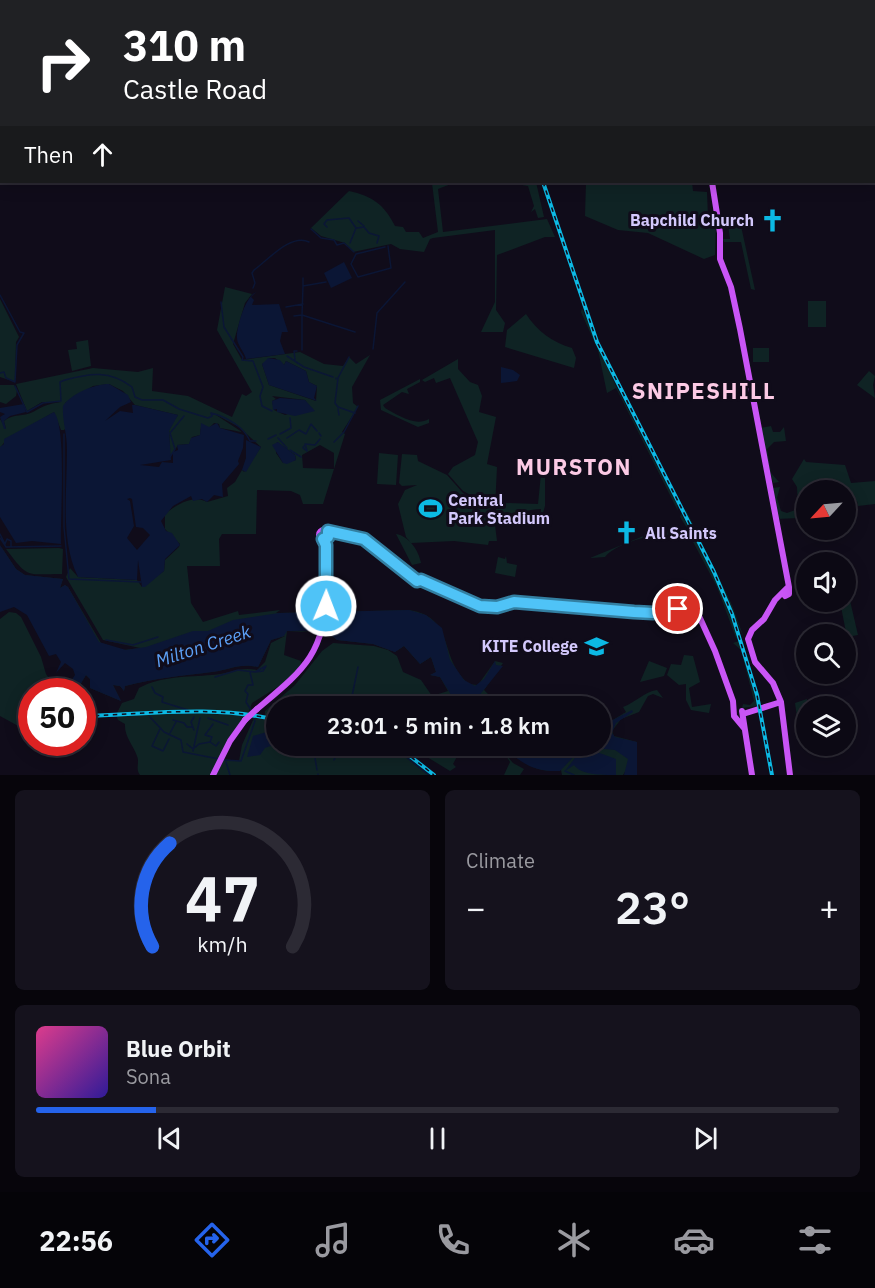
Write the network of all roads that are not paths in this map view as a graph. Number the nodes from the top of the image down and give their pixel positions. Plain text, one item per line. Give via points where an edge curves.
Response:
1 (712, 183) edge
2 (782, 702) junction
3 (741, 713) junction
4 (213, 775) edge
5 (752, 775) edge
6 (790, 775) edge

1 - 2 main road via 720,259 740,329 786,591 748,639 755,662 773,683
2 - 3 main road
2 - 6 main road
3 - 4 main road, bridge via 698,609 691,605 653,613 514,602 489,607 463,600 395,566 364,539 337,534 326,538 326,606 312,654 298,675 245,720
3 - 5 main road

